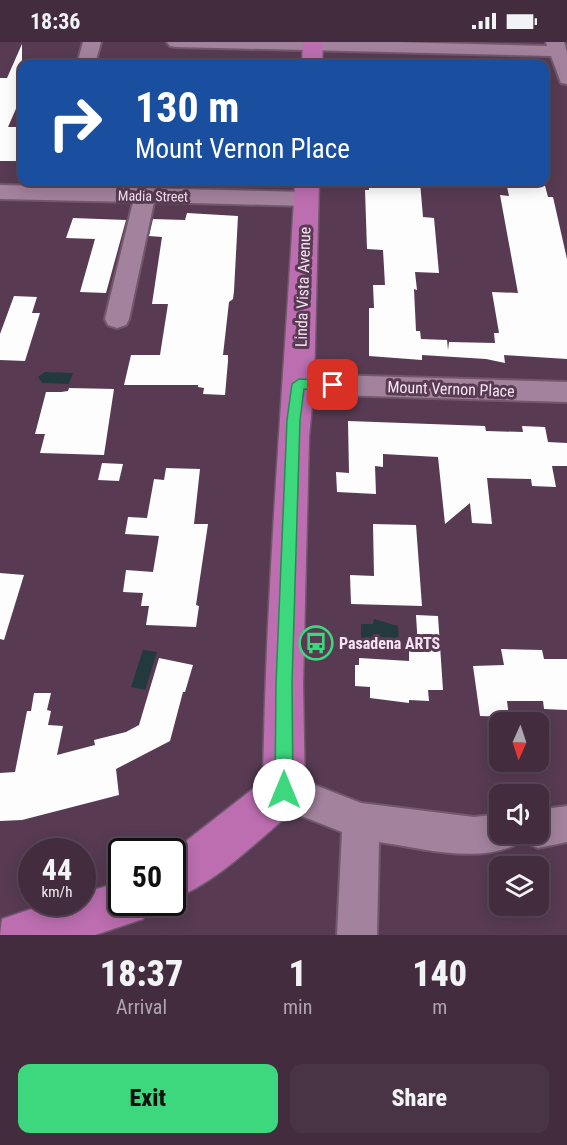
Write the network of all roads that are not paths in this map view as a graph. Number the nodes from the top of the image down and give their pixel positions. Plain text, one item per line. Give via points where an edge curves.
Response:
1 (92, 42) edge
2 (176, 42) edge
3 (556, 46) edge
4 (312, 50) edge
5 (87, 60) edge
6 (567, 79) edge
7 (307, 190) edge
8 (0, 192) edge
9 (146, 196) junction
10 (117, 319) dead end
11 (299, 384) junction
12 (567, 392) edge
13 (284, 790) junction
14 (361, 821) junction
15 (567, 824) edge
16 (549, 827) edge
17 (489, 834) edge
18 (186, 869) edge
19 (108, 909) edge
20 (18, 935) edge
21 (357, 935) edge

1 - 5 street
2 - 4 street
3 - 4 street
3 - 6 street
7 - 9 street, Madia Street
7 - 11 main road, Linda Vista Avenue
8 - 9 street, Madia Street
9 - 10 street
11 - 12 street, Mount Vernon Place
11 - 13 main road, Linda Vista Avenue via 284,684
13 - 14 street
13 - 18 main road
14 - 17 street via 474,836
14 - 21 street
15 - 16 street
19 - 20 main road

